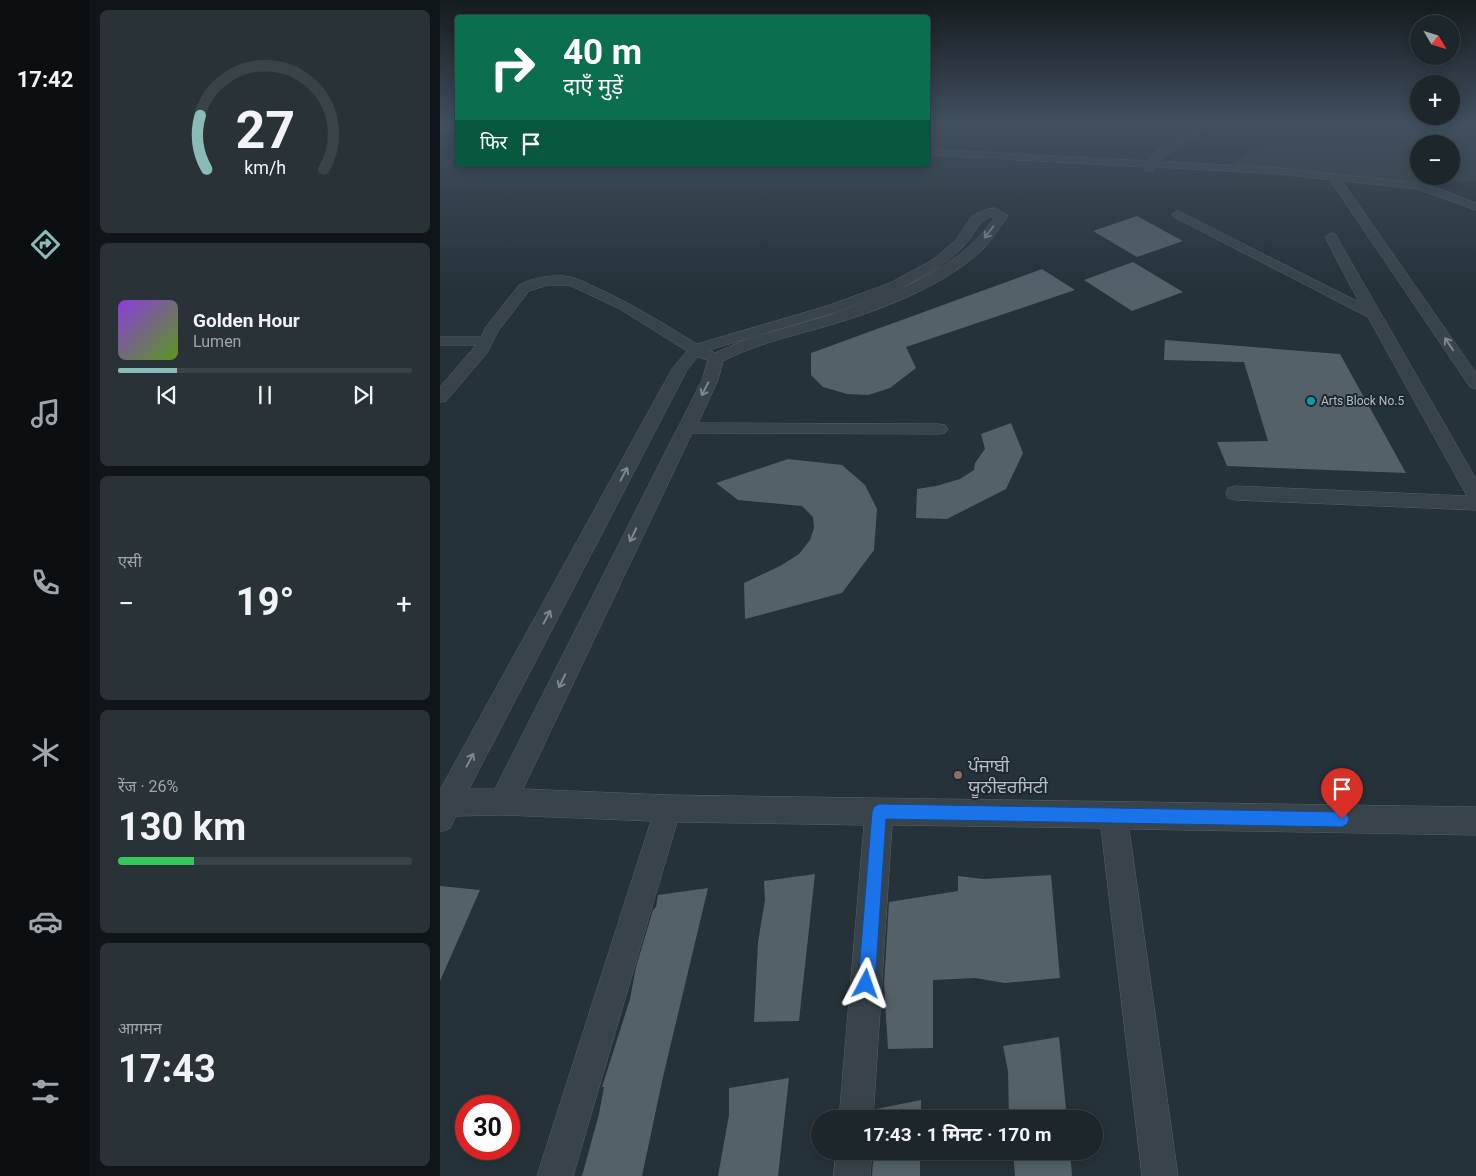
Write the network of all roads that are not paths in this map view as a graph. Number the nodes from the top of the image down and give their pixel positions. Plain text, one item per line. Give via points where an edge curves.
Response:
1 (1327, 177) edge
2 (1341, 178) junction
3 (1476, 207) edge
4 (1178, 215) dead end
5 (1389, 234) dead end
6 (1331, 238) dead end
7 (1372, 314) junction
8 (440, 341) edge
9 (486, 341) junction
10 (696, 350) junction
11 (716, 359) junction
12 (1471, 371) edge
13 (1476, 384) edge
14 (440, 397) edge
15 (686, 428) junction
16 (939, 429) dead end
17 (1235, 493) dead end
18 (1476, 494) edge
19 (1476, 503) edge
20 (503, 802) junction
21 (442, 808) edge
22 (668, 808) junction
23 (879, 812) junction
24 (1112, 815) junction
25 (1476, 821) edge
26 (857, 1110) edge
27 (853, 1160) edge
28 (555, 1176) edge
29 (852, 1176) edge
30 (1160, 1176) edge

1 - 2 street
2 - 3 street via 1418,186
2 - 5 street
12 -> 2 street
4 - 7 street
6 - 7 street
7 - 18 street
8 - 9 street
9 - 10 street via 524,288 564,280 625,306
9 - 14 street via 482,350
10 - 11 street
10 -> 11 street via 832,309 895,286 939,262 960,243 976,219 989,212 1002,216 976,249 943,272 871,305 731,350
21 -> 10 street via 680,369
11 -> 15 street via 710,380
12 - 13 street
15 - 16 street
15 -> 20 street
17 - 19 street
20 - 21 street
20 - 22 street
22 - 23 street
22 - 28 street
23 - 24 street
23 - 26 street
24 - 25 street
24 - 30 street
27 - 29 street

